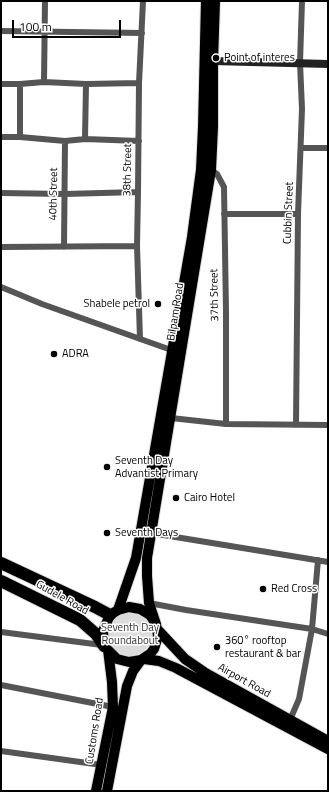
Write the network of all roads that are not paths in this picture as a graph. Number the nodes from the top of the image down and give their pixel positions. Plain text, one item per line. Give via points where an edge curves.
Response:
1 (45, 1) edge
2 (143, 1) edge
3 (206, 1) edge
4 (215, 1) edge
5 (302, 1) edge
6 (1, 30) edge
7 (44, 32) junction
8 (142, 33) junction
9 (213, 61) junction
10 (300, 63) junction
11 (328, 64) edge
12 (44, 82) junction
13 (139, 83) junction
14 (1, 84) edge
15 (20, 84) junction
16 (86, 84) junction
17 (1, 137) edge
18 (20, 137) junction
19 (85, 139) junction
20 (65, 141) junction
21 (139, 141) junction
22 (301, 148) junction
23 (328, 148) edge
24 (211, 170) junction
25 (138, 192) junction
26 (1, 194) edge
27 (65, 194) junction
28 (224, 214) junction
29 (298, 214) junction
30 (138, 246) junction
31 (1, 247) edge
32 (64, 247) junction
33 (1, 287) edge
34 (140, 339) junction
35 (177, 352) junction
36 (171, 418) junction
37 (226, 424) junction
38 (296, 425) junction
39 (328, 425) edge
40 (151, 533) junction
41 (318, 560) junction
42 (328, 562) edge
43 (1, 563) edge
44 (1, 581) edge
45 (149, 603) junction
46 (114, 612) junction
47 (157, 626) junction
48 (312, 629) junction
49 (1, 632) edge
50 (328, 634) edge
51 (106, 648) junction
52 (142, 659) junction
53 (1, 685) edge
54 (113, 707) junction
55 (290, 720) junction
56 (328, 740) edge
57 (328, 749) edge
58 (1, 751) edge
59 (102, 766) junction
60 (96, 791) edge
61 (107, 791) edge

1 - 7 street
2 - 8 street, 38th Street
3 - 35 main road, Bilpam Road via 201,170
4 - 9 main road, Bilpam Road
5 - 10 street, Cubbin Street
6 - 7 street
7 - 8 street
7 - 12 street
8 - 13 street, 38th Street
9 - 10 street
9 - 24 main road, Bilpam Road
10 - 11 street
10 - 22 street, Cubbin Street
12 - 15 street
12 - 16 street
13 - 16 street
13 - 21 street, 38th Street
14 - 15 street
15 - 18 street
16 - 19 street
17 - 18 street
18 - 20 street
19 - 20 street
19 - 21 street
20 - 27 street, 40th Street
21 - 25 street, 38th Street
22 - 23 street
22 - 29 street, Cubbin Street
24 - 28 street, 37th Street via 217,174 224,187
24 - 35 main road, Bilpam Road
25 - 27 street
25 - 30 street, 38th Street
26 - 27 street
27 - 32 street, 40th Street
28 - 29 street
28 - 37 street, 37th Street
29 - 38 street, Cubbin Street
30 - 32 street
30 - 34 street, 38th Street
31 - 32 street
33 - 34 street
34 - 35 street
35 - 36 main road, Bilpam Road
35 - 46 main road, Bilpam Road via 136,558
36 - 37 street
36 - 40 main road, Bilpam Road
37 - 38 street
38 - 39 street
40 - 41 street
40 - 45 main road, Bilpam Road via 147,558
41 - 42 street
41 - 48 street
43 - 46 highway, Gudele Road
44 - 51 highway, Gudele Road via 80,620 96,634
45 - 47 main road, Bilpam Road
45 - 48 street
46 - 47 main road via 129,607 140,609 150,615
46 - 51 main road via 103,631
47 - 52 main road via 158,636 154,649
47 - 55 main road, Airport Road via 186,659 198,668
48 - 50 street
48 - 55 street via 299,699
49 - 51 street
51 - 52 main road via 117,659 123,661
51 - 54 main road, Customs Road
52 - 57 main road, Airport Road via 159,661 176,668
52 - 61 main road, Customs Road via 133,671 127,686
53 - 54 street
54 - 59 main road, Customs Road
55 - 56 main road, Airport Road
58 - 59 street
59 - 60 main road, Customs Road

